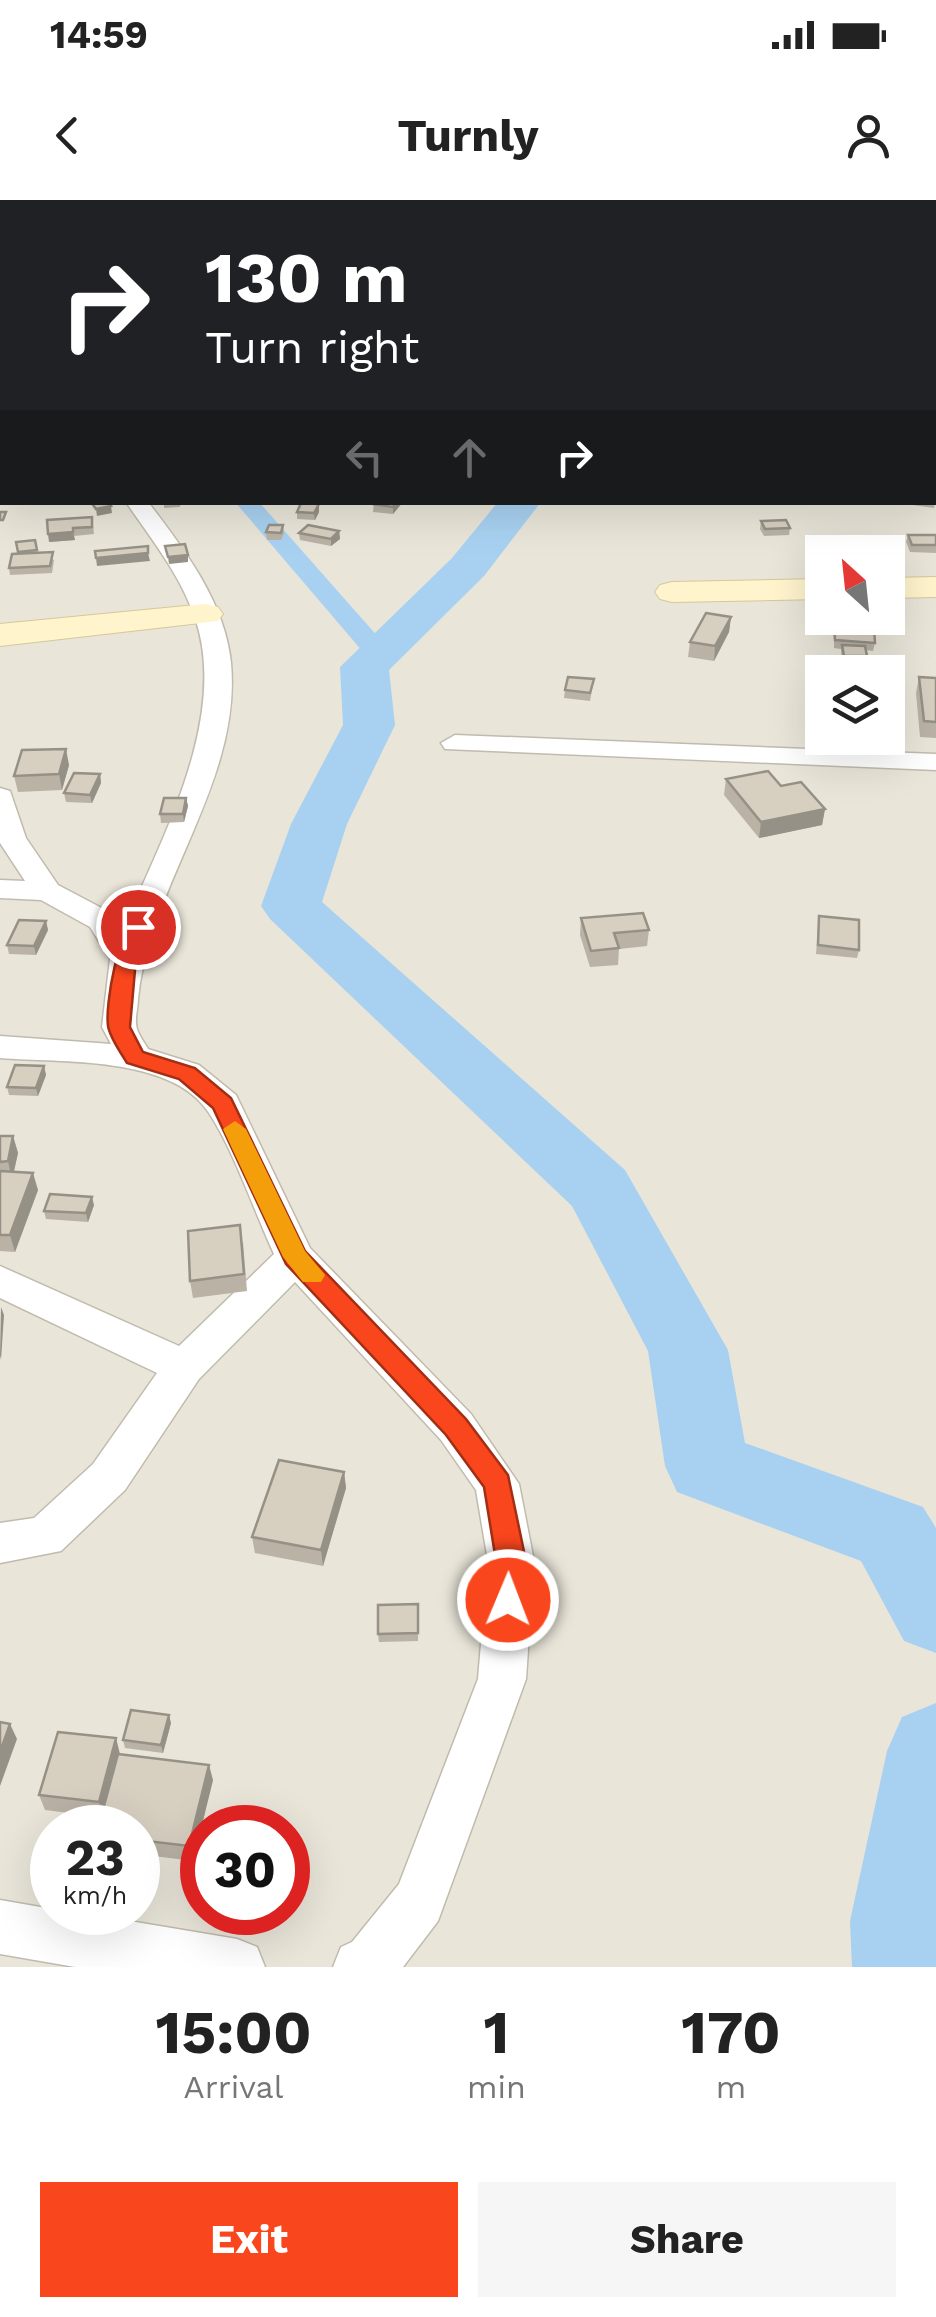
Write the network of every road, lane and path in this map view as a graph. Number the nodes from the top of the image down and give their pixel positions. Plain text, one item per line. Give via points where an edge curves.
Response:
1 (138, 505) edge
2 (936, 587) edge
3 (905, 588) edge
4 (805, 589) edge
5 (672, 592) dead end
6 (206, 614) junction
7 (0, 636) edge
8 (455, 743) dead end
9 (936, 762) edge
10 (0, 797) edge
11 (0, 889) edge
12 (47, 891) junction
13 (126, 959) junction
14 (0, 1047) edge
15 (135, 1057) junction
16 (295, 1257) junction
17 (0, 1281) edge
18 (184, 1367) junction
19 (0, 1542) edge
20 (0, 1927) edge
21 (237, 1967) edge
22 (361, 1967) edge

1 - 6 street via 178,557
2 - 3 street
4 - 5 street
6 - 7 street
6 - 13 street via 219,665 213,733
8 - 9 street
10 - 12 street via 11,838
11 - 12 street
12 - 13 street via 102,921
13 - 15 street via 119,1027
14 - 15 street
15 - 16 street via 187,1073 223,1104
16 - 18 street
16 - 22 street via 456,1427 498,1484 511,1561 502,1679 419,1902
17 - 18 street
18 - 19 street via 109,1477 45,1537
20 - 21 street

